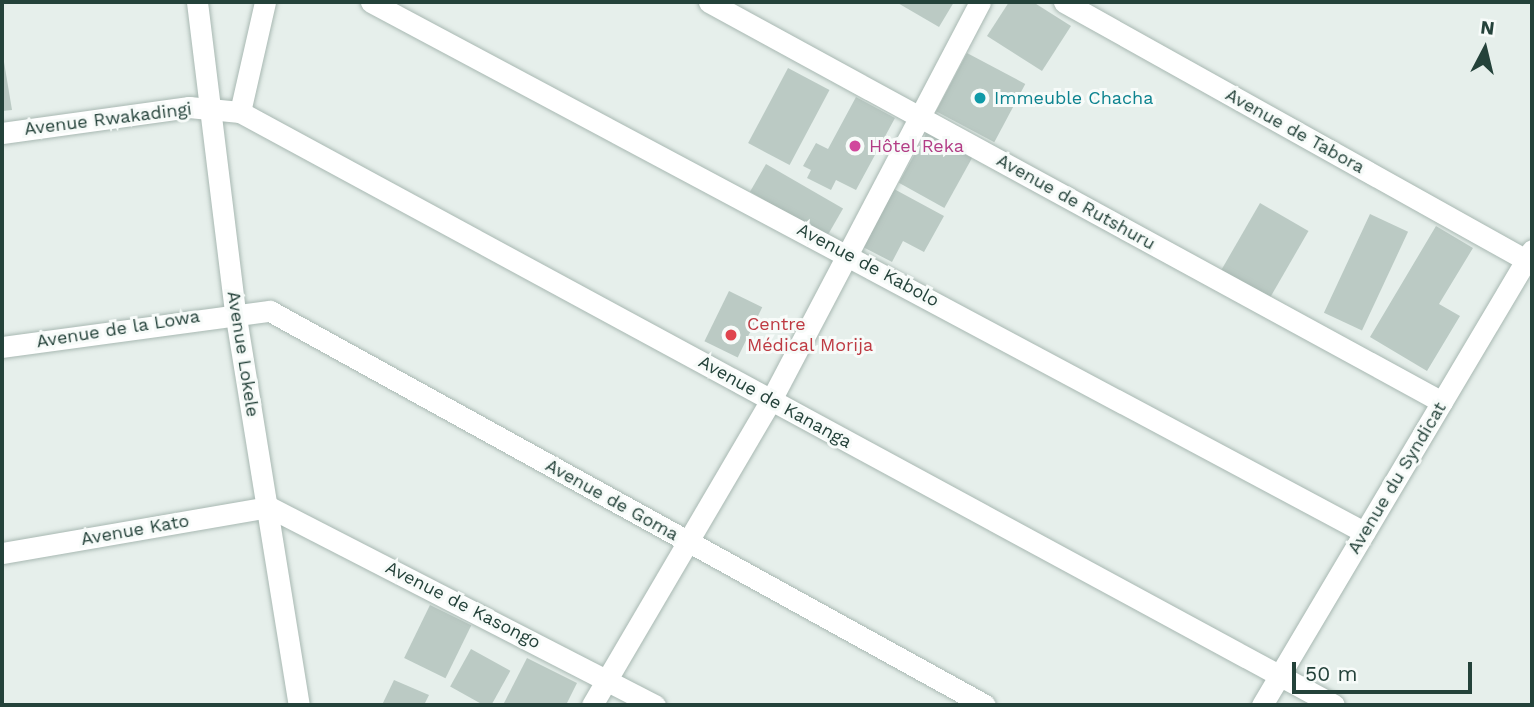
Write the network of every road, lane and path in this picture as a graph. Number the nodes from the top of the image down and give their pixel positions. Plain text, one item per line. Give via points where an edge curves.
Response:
1 (197, 2) edge
2 (371, 2) edge
3 (709, 2) edge
4 (980, 2) edge
5 (1064, 2) edge
6 (262, 4) edge
7 (214, 108) junction
8 (240, 112) junction
9 (916, 115) junction
10 (2, 133) edge
11 (845, 253) junction
12 (1529, 255) edge
13 (235, 311) junction
14 (2, 347) edge
15 (771, 400) junction
16 (1442, 402) junction
17 (269, 507) junction
18 (1364, 532) junction
19 (688, 542) junction
20 (2, 553) edge
21 (1279, 676) junction
22 (607, 678) junction
23 (299, 705) edge
24 (592, 705) edge
25 (655, 705) edge
26 (985, 705) edge
27 (1262, 705) edge
28 (1334, 705) edge

1 - 7 street, Avenue Lokele
2 - 11 street, Avenue de Kabolo
3 - 9 street, Avenue de Rutshuru
4 - 9 street
5 - 12 street, Avenue de Tabora
6 - 8 street
7 - 8 street, Avenue de Kananga
7 - 10 street, Avenue Rwakadingi
7 - 13 street, Avenue Lokele
8 - 15 street, Avenue de Kananga
9 - 11 street
9 - 16 street, Avenue de Rutshuru
11 - 15 street
11 - 18 street, Avenue de Kabolo
12 - 16 street, Avenue du Syndicat
13 - 14 street, Avenue de la Lowa
13 - 17 street, Avenue Lokele
13 - 19 street, Avenue de Goma via 270,311 296,323
15 - 19 street
15 - 21 street, Avenue de Kananga
16 - 18 street, Avenue du Syndicat
17 - 20 street, Avenue Kato
17 - 22 street, Avenue de Kasongo
17 - 23 street, Avenue Lokele
18 - 21 street, Avenue du Syndicat
19 - 22 street
19 - 26 street, Avenue de Goma
21 - 27 street, Avenue du Syndicat
21 - 28 street, Avenue de Kananga
22 - 24 street
22 - 25 street, Avenue de Kasongo

